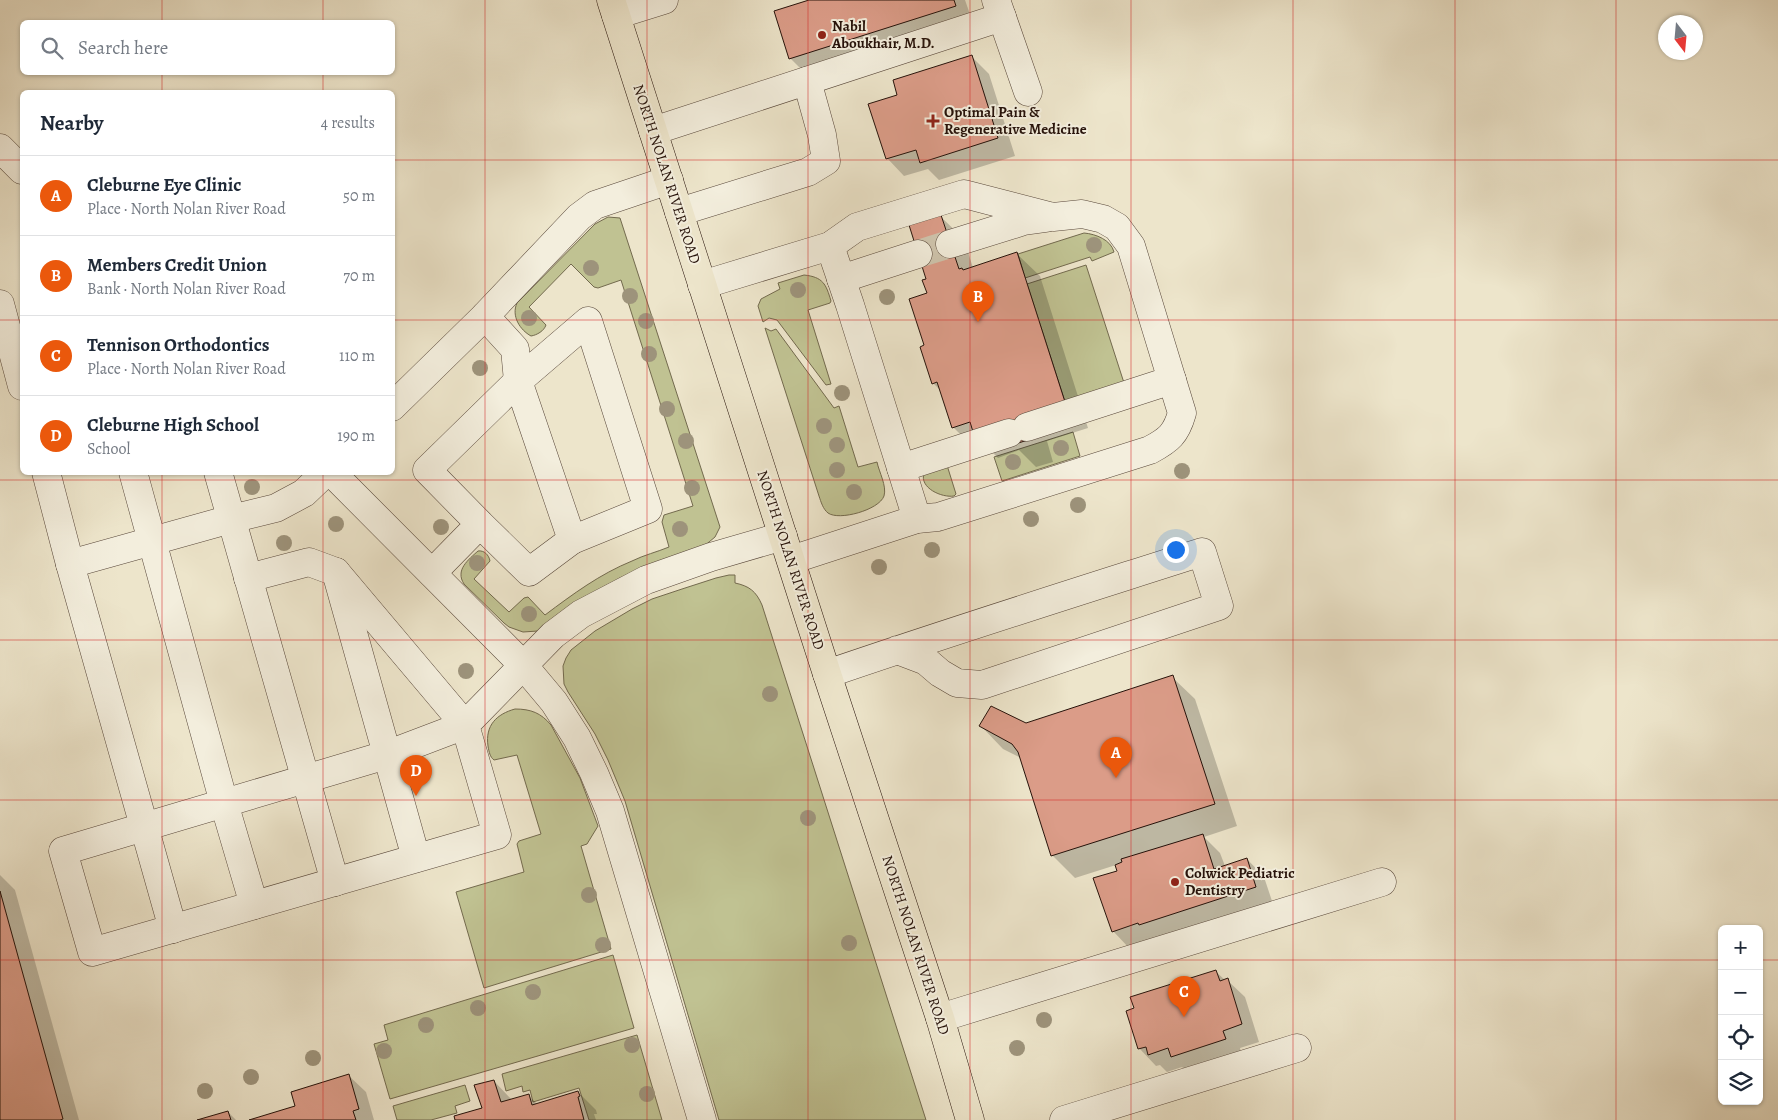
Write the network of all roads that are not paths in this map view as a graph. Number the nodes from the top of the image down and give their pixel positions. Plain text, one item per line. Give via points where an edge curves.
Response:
1 (664, 0) edge
2 (613, 8) edge
3 (999, 8) edge
4 (807, 81) junction
5 (1028, 92) dead end
6 (653, 131) junction
7 (669, 180) junction
8 (679, 212) junction
9 (1053, 217) junction
10 (950, 244) tunnel mouth
11 (830, 246) junction
12 (918, 254) tunnel mouth
13 (841, 279) junction
14 (702, 285) junction
15 (9, 316) edge
16 (485, 316) junction
17 (20, 375) edge
18 (1172, 380) junction
19 (518, 381) junction
20 (395, 404) edge
21 (901, 468) junction
22 (47, 475) edge
23 (133, 475) edge
24 (219, 475) edge
25 (323, 475) edge
26 (334, 475) edge
27 (231, 519) junction
28 (917, 519) junction
29 (480, 524) junction
30 (152, 540) junction
31 (572, 540) junction
32 (787, 548) junction
33 (70, 564) junction
34 (336, 572) junction
35 (432, 573) junction
36 (248, 578) junction
37 (897, 650) junction
38 (523, 665) junction
39 (827, 674) junction
40 (465, 725) junction
41 (386, 755) junction
42 (305, 779) junction
43 (224, 803) junction
44 (143, 827) junction
45 (416, 858) junction
46 (335, 882) junction
47 (1382, 882) dead end
48 (254, 905) junction
49 (173, 928) junction
50 (940, 1018) junction
51 (1297, 1048) dead end
52 (702, 1120) edge
53 (970, 1120) edge
54 (1064, 1120) edge

1 - 2 lane
2 - 6 main road, NORTH NOLAN RIVER ROAD
3 - 4 lane
3 - 5 lane
4 - 6 lane
4 - 8 lane via 826,161 808,172
6 - 7 main road, NORTH NOLAN RIVER ROAD
7 - 8 main road, NORTH NOLAN RIVER ROAD
7 - 16 lane via 595,205 579,217
8 - 14 main road, NORTH NOLAN RIVER ROAD
9 - 10 lane via 1024,221
9 - 11 lane via 964,194 858,227
9 - 18 lane via 1082,214 1103,220 1117,227 1131,246
11 - 13 lane
11 - 14 lane
12 - 13 lane
13 - 21 lane
14 - 32 main road, NORTH NOLAN RIVER ROAD
15 - 17 lane
16 - 19 lane via 515,349
16 - 20 lane
18 - 21 lane
18 - 28 lane via 1182,413 1178,428 1165,442 1150,450 938,518
19 - 29 lane via 426,470
19 - 31 lane
19 - 31 lane via 588,321 648,509
21 - 28 lane
22 - 33 lane
23 - 30 lane
24 - 27 lane
25 - 27 lane via 304,493 276,508
26 - 35 lane
27 - 30 lane
27 - 36 lane
28 - 32 lane
29 - 31 lane via 529,572
29 - 35 lane
30 - 33 lane
30 - 43 lane
32 - 38 lane via 676,569 629,589 581,614 553,635
32 - 39 main road, NORTH NOLAN RIVER ROAD
33 - 44 lane
34 - 36 lane via 309,562
34 - 40 lane
34 - 41 lane
35 - 38 lane
36 - 42 lane
37 - 37 lane via 1202,552 1219,606 982,685 957,683 926,661
37 - 39 lane
38 - 40 lane
38 - 52 lane via 554,702 576,738 610,811
39 - 50 main road, NORTH NOLAN RIVER ROAD
40 - 41 lane
40 - 45 lane via 497,835
41 - 42 lane
41 - 45 lane
42 - 43 lane
42 - 46 lane
43 - 44 lane
43 - 48 lane
44 - 49 lane
44 - 49 lane via 63,851 92,952
45 - 46 lane
46 - 48 lane
47 - 50 lane
48 - 49 lane
50 - 53 main road, NORTH NOLAN RIVER ROAD
51 - 54 lane

